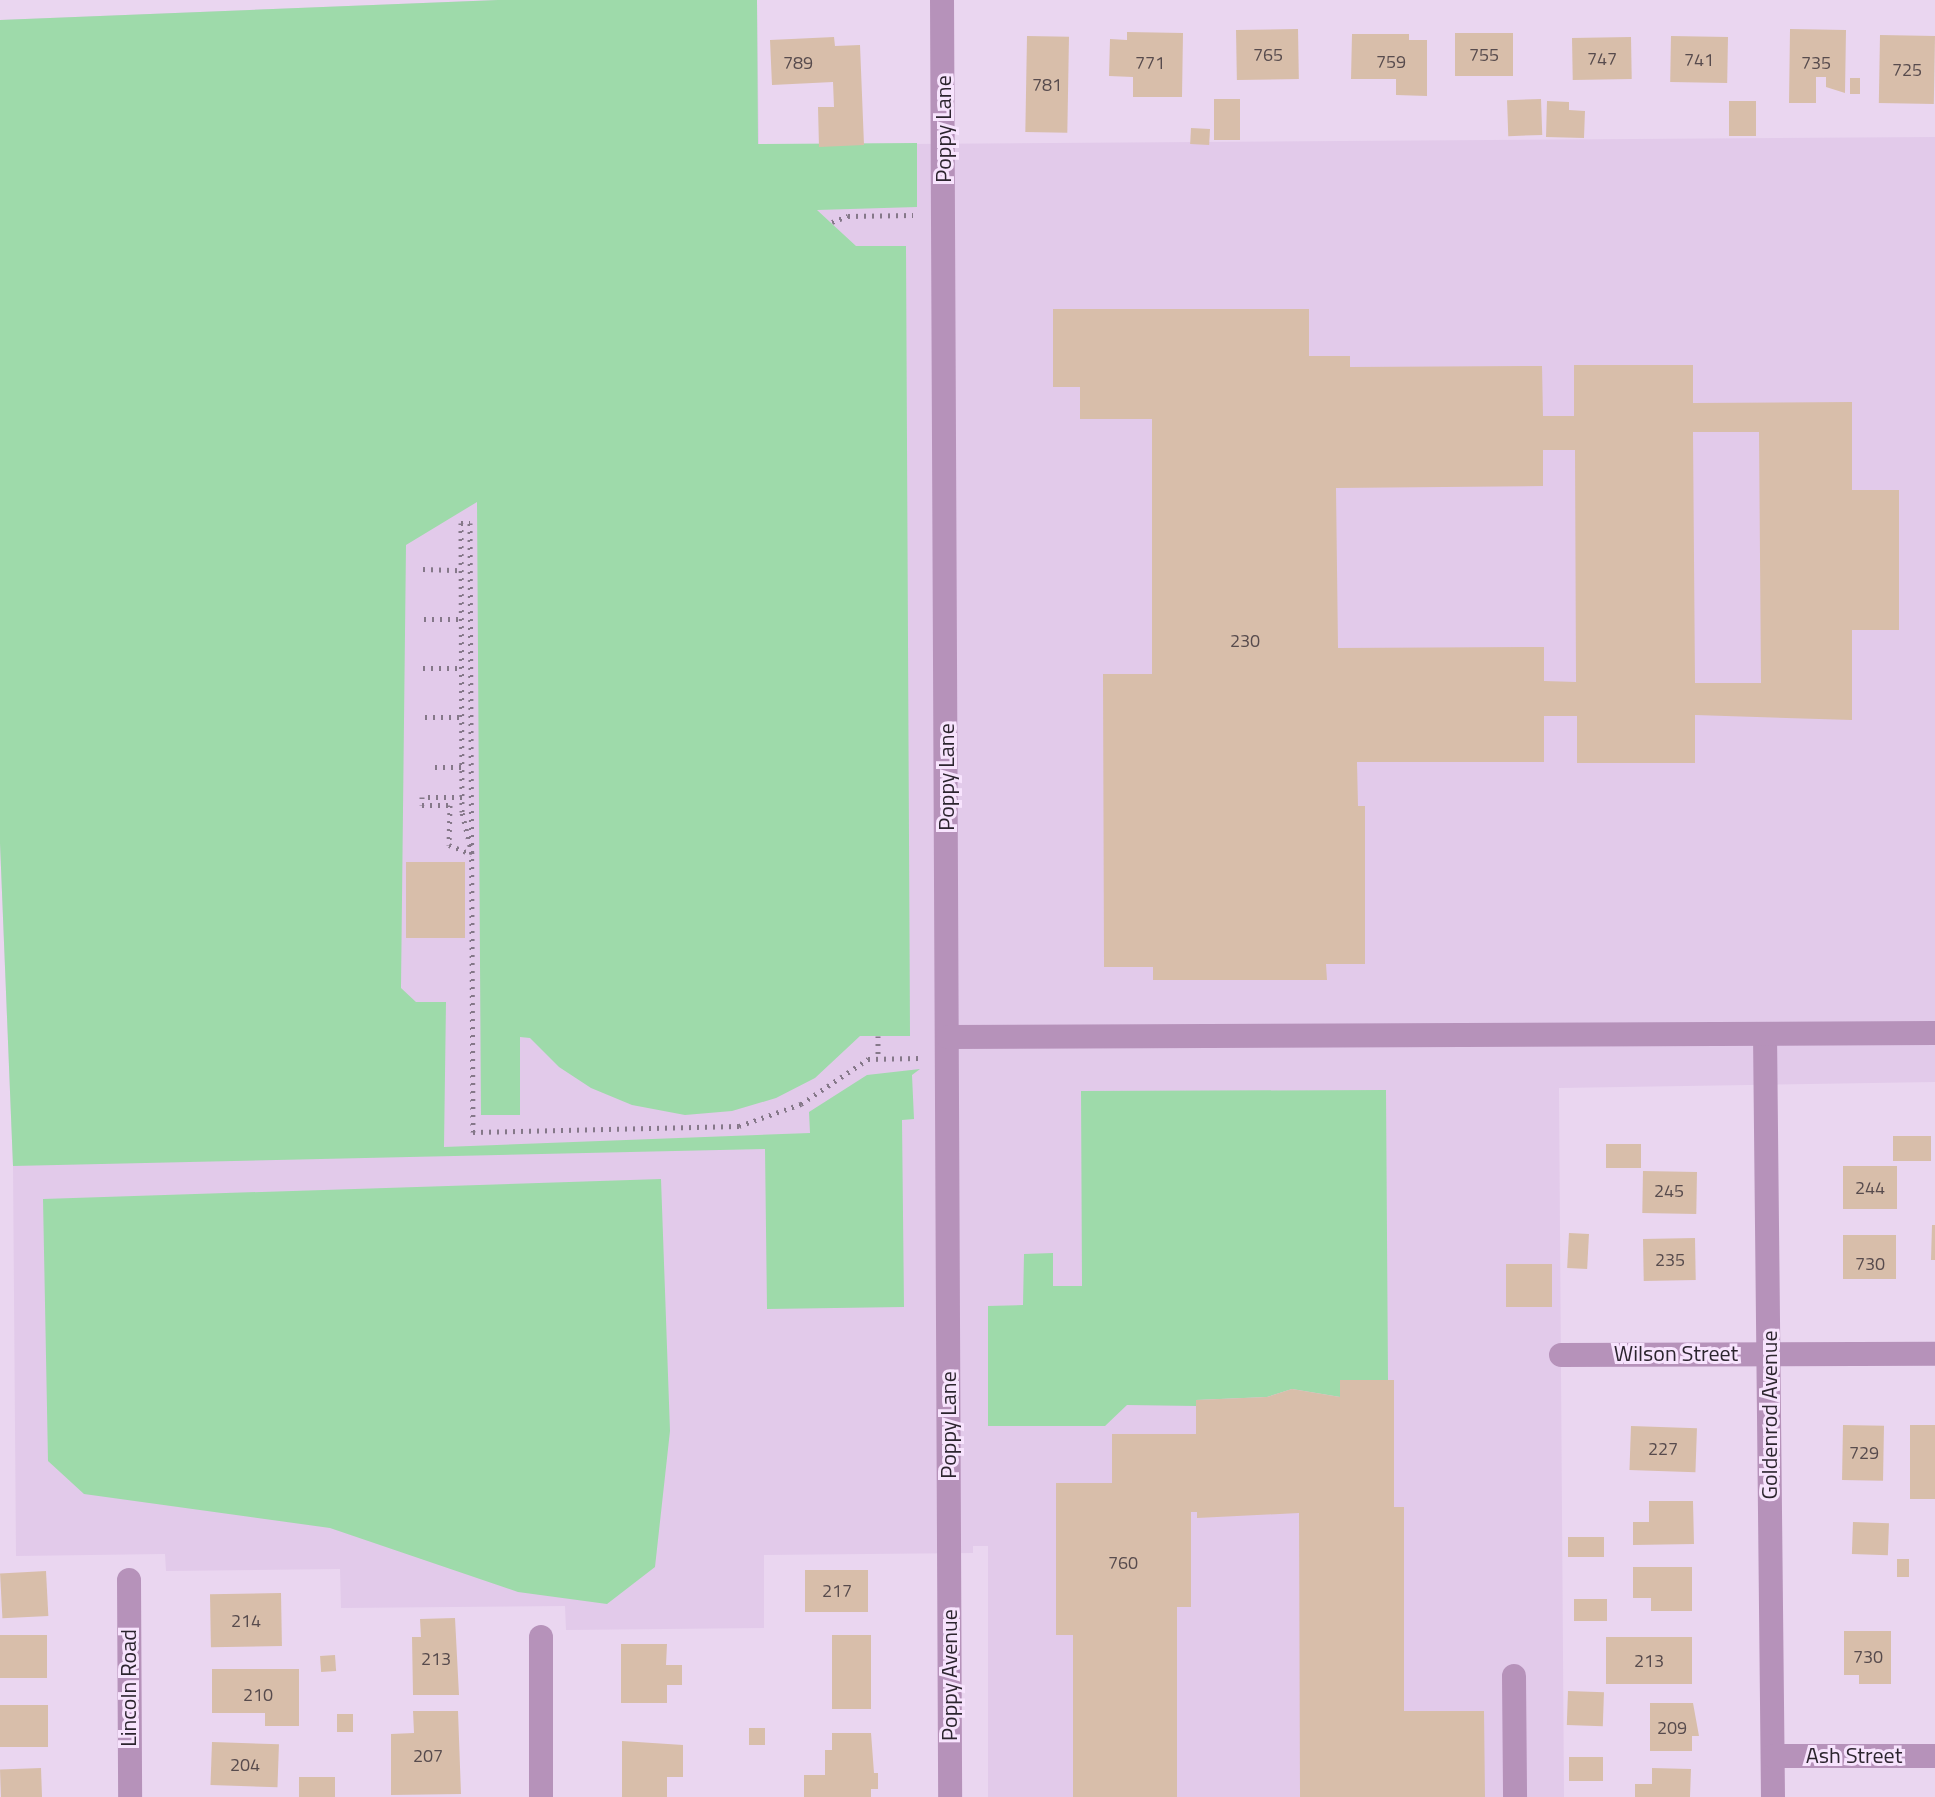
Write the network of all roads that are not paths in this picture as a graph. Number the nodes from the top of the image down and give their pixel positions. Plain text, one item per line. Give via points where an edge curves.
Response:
1 (942, 0) edge
2 (1935, 1033) edge
3 (1765, 1034) junction
4 (948, 1037) junction
5 (1770, 1353) junction
6 (1935, 1354) edge
7 (1561, 1355) dead end
8 (949, 1553) joint
9 (129, 1580) dead end
10 (541, 1637) dead end
11 (1514, 1676) dead end
12 (1773, 1756) junction
13 (1935, 1756) edge
14 (130, 1797) edge
15 (541, 1797) edge
16 (950, 1797) edge
17 (1515, 1797) edge
18 (1773, 1797) edge

1 - 4 street, Poppy Lane
2 - 3 street
3 - 4 street
3 - 5 street, Goldenrod Avenue
4 - 8 street, Poppy Lane
5 - 6 street, Wilson Street
5 - 7 street, Wilson Street
5 - 12 street, Goldenrod Avenue
8 - 16 street, Poppy Avenue
9 - 14 street, Lincoln Road
10 - 15 street
11 - 17 street
12 - 13 street, Ash Street
12 - 18 street, Goldenrod Avenue

